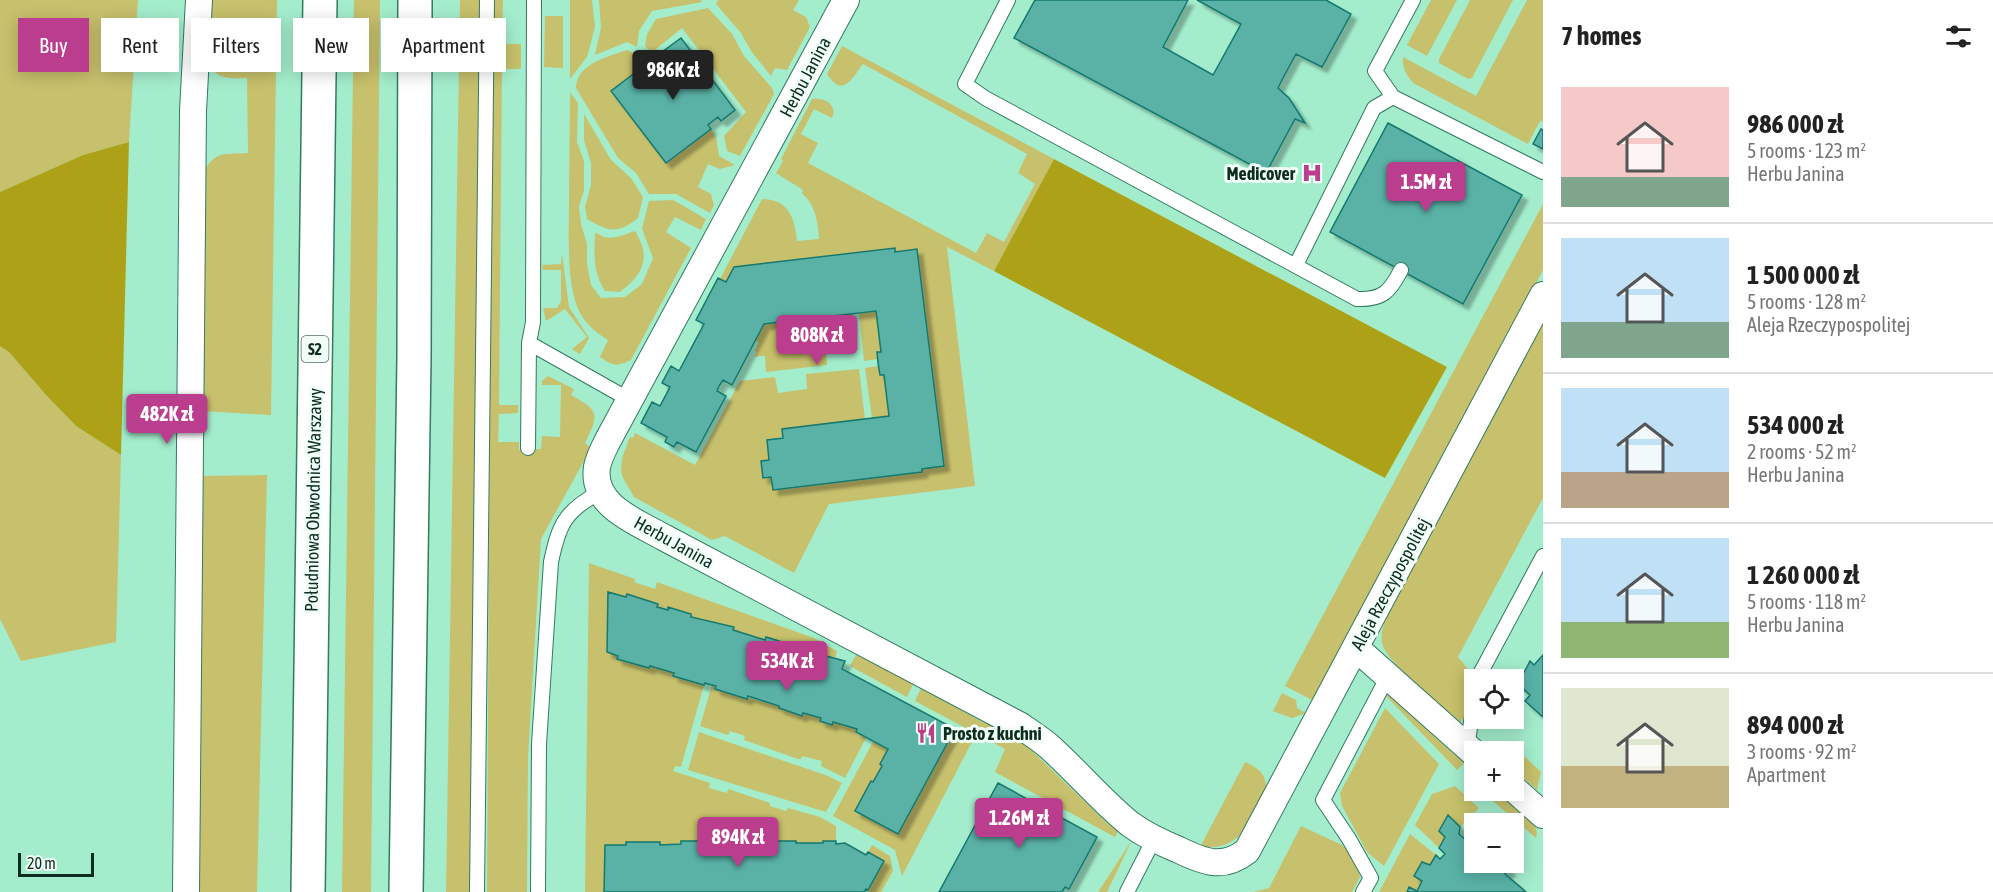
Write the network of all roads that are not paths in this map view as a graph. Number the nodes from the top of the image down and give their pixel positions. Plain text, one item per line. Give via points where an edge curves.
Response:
1 (199, 0) edge
2 (320, 0) edge
3 (415, 0) edge
4 (487, 0) edge
5 (534, 0) edge
6 (846, 0) edge
7 (1008, 0) edge
8 (1413, 0) edge
9 (1394, 97) junction
10 (1543, 172) edge
11 (1296, 265) junction
12 (1401, 270) dead end
13 (1543, 295) edge
14 (529, 343) junction
15 (630, 400) junction
16 (528, 448) dead end
17 (600, 492) junction
18 (1543, 556) edge
19 (1356, 648) junction
20 (1483, 669) edge
21 (1388, 676) junction
22 (1464, 744) edge
23 (1524, 798) edge
24 (1543, 815) edge
25 (1154, 839) junction
26 (1226, 862) joint
27 (186, 892) edge
28 (308, 892) edge
29 (406, 892) edge
30 (477, 892) edge
31 (538, 892) edge
32 (1127, 892) edge
33 (1364, 892) edge

1 - 27 street via 193,111
2 - 28 highway, Południowa Obwodnica Warszawy / S2
3 - 29 highway
4 - 30 lane
5 - 14 lane via 533,322
6 - 15 street, Herbu Janina
7 - 11 lane via 965,84
8 - 9 lane via 1375,71
9 - 10 lane
9 - 11 lane via 1374,108
11 - 12 lane via 1357,299 1382,295 1393,286
13 - 19 street, Aleja Rzeczypospolitej
14 - 15 lane
14 - 16 lane
15 - 17 street, Herbu Janina via 600,457
17 - 25 street, Herbu Janina via 618,511 665,538 1021,726 1052,748 1124,818
17 - 31 lane via 582,502 562,523 551,562 539,744
18 - 20 lane
19 - 21 street
19 - 26 street, Aleja Rzeczypospolitej via 1247,851
21 - 22 street
21 - 33 lane via 1323,800 1371,878
23 - 24 street
25 - 26 street, Herbu Janina via 1200,861
25 - 32 lane

